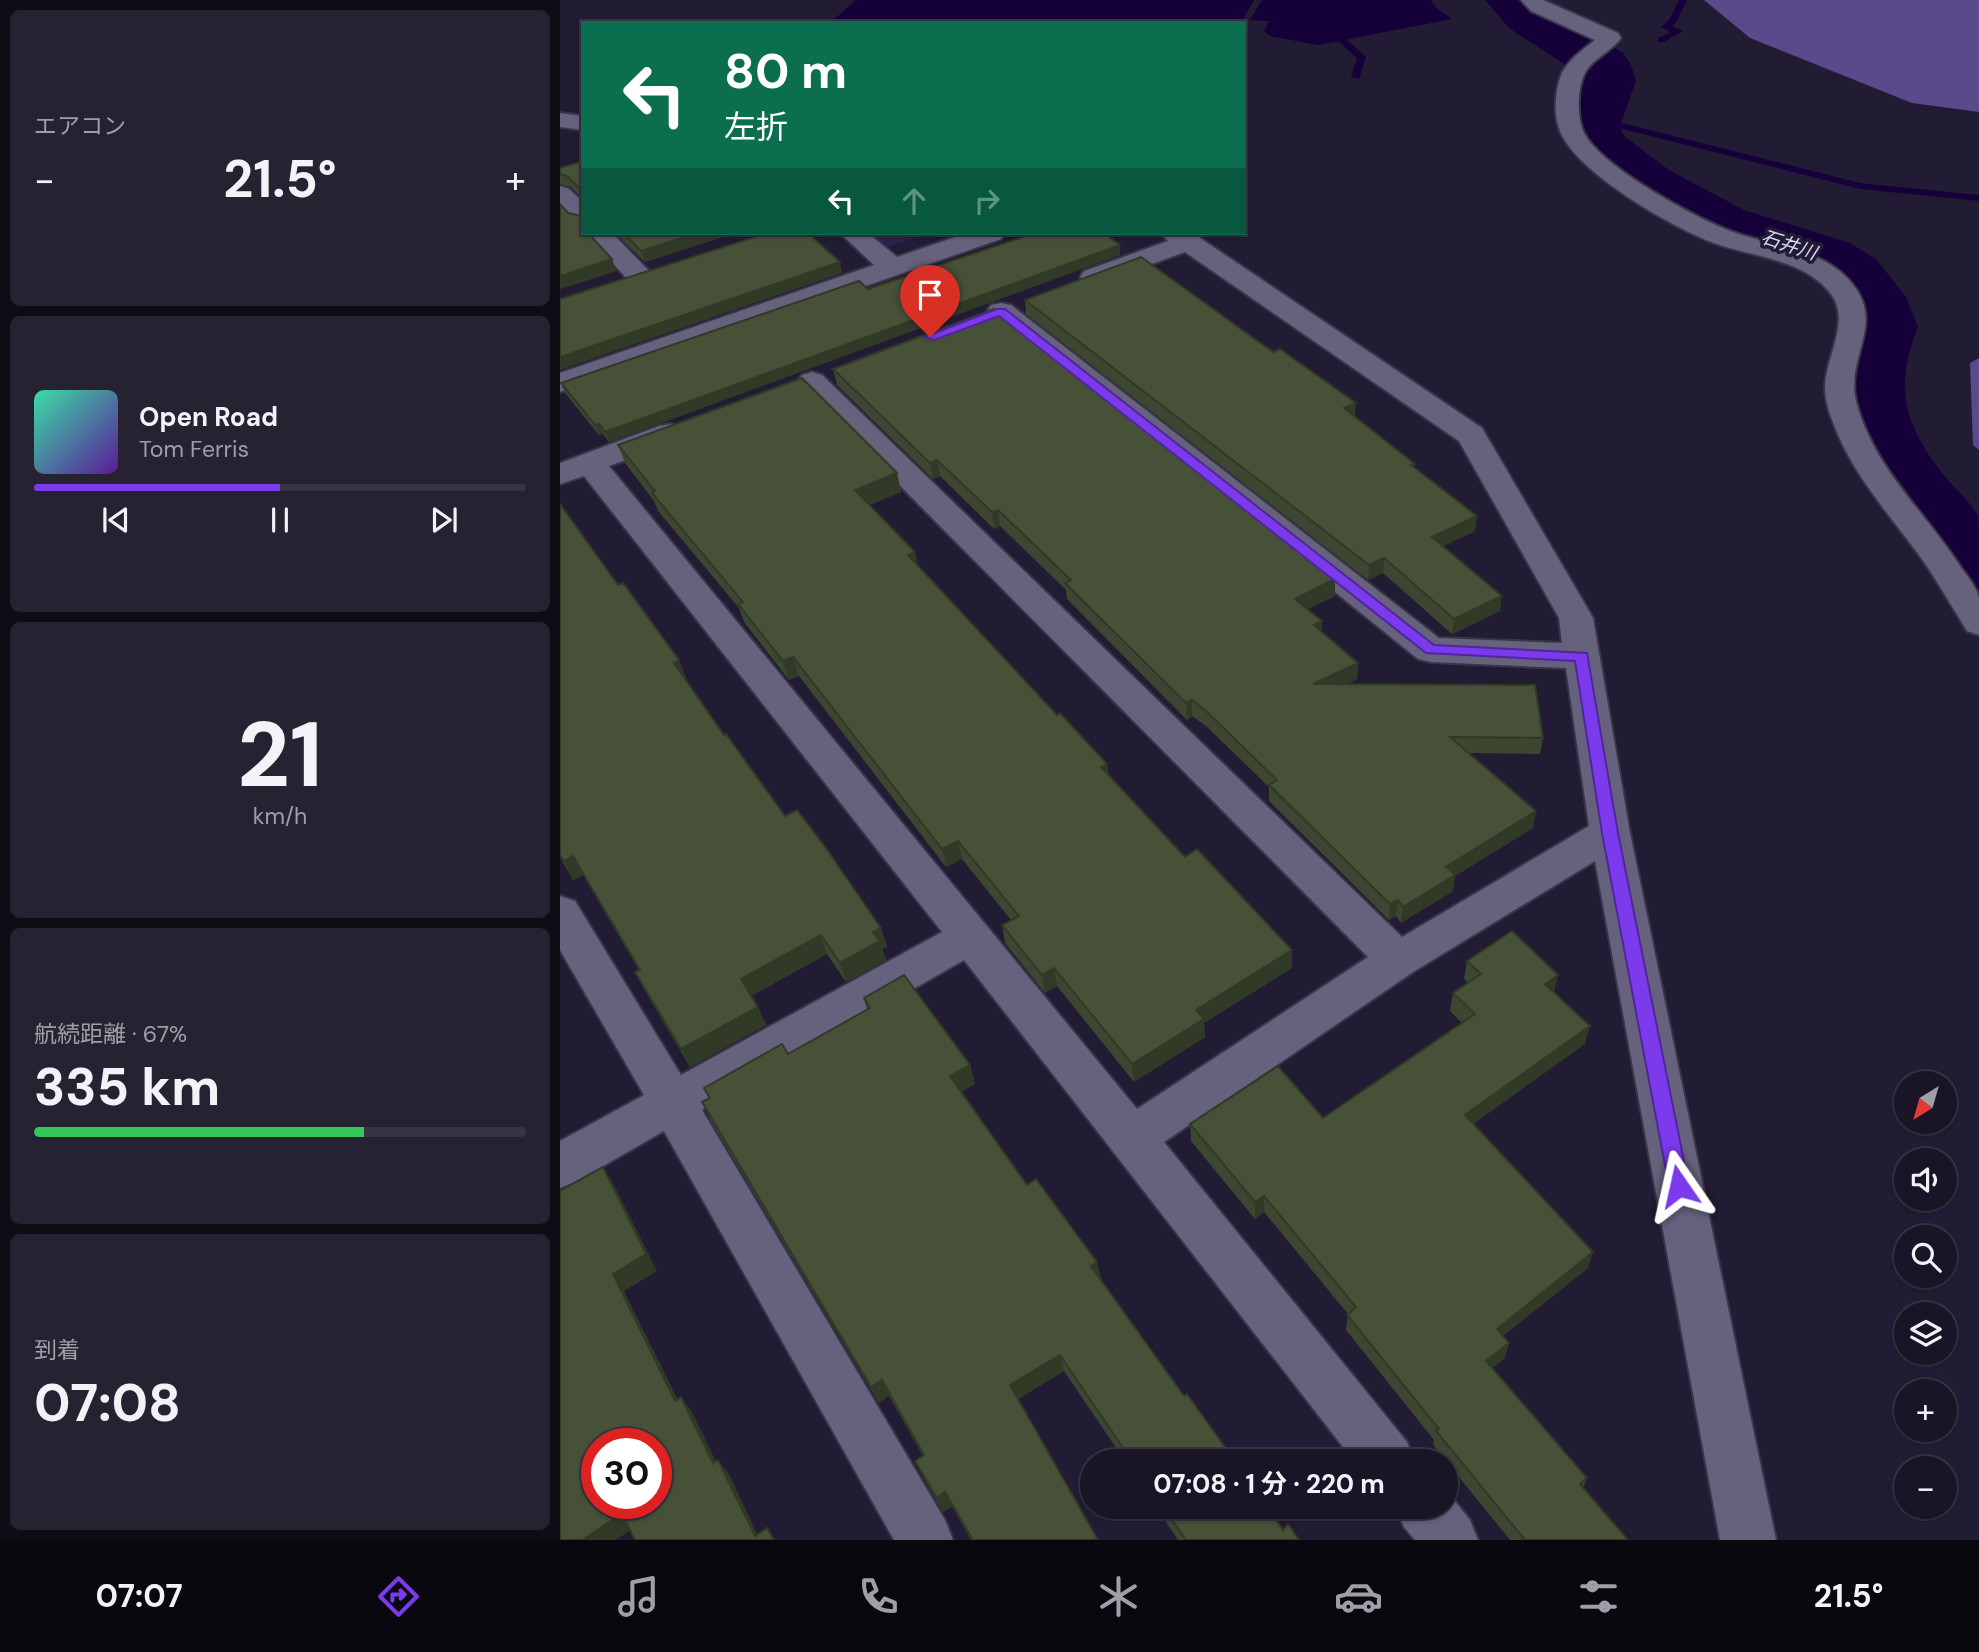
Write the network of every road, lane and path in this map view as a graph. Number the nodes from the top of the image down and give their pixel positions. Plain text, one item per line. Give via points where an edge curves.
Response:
1 (1531, 0) edge
2 (560, 121) edge
3 (581, 123) edge
4 (560, 194) edge
5 (581, 215) edge
6 (600, 235) edge
7 (855, 235) edge
8 (986, 235) edge
9 (1181, 237) edge
10 (665, 267) edge
11 (892, 267) junction
12 (639, 275) junction
13 (613, 284) edge
14 (1063, 288) edge
15 (1001, 311) edge
16 (812, 381) dead end
17 (560, 383) edge
18 (695, 424) edge
19 (575, 468) edge
20 (1979, 623) edge
21 (1582, 656) junction
22 (1610, 833) junction
23 (560, 913) edge
24 (969, 937) junction
25 (1398, 960) junction
26 (673, 1103) junction
27 (1133, 1137) junction
28 (560, 1167) edge
29 (1379, 1449) edge
30 (1433, 1519) edge
31 (925, 1540) edge
32 (1450, 1540) edge
33 (1748, 1540) edge

1 - 20 street via 1610,38 1573,72 1568,109 1572,133 1586,153 1659,205 1719,236 1815,267 1834,281 1851,303 1853,323 1839,372 1840,398 1857,444
2 - 3 street
4 - 5 street
6 - 12 street
7 - 11 street
8 - 11 street
9 - 14 street
9 - 21 street via 1471,435 1576,618
10 - 12 street
11 - 17 street
12 - 13 street
15 - 21 street via 1431,650
16 - 25 street
18 - 19 street
19 - 24 street
21 - 22 street
22 - 25 street
22 - 33 street
23 - 26 street
24 - 26 street
24 - 27 street
25 - 27 street
26 - 28 street
26 - 31 street
27 - 29 street
30 - 32 street

